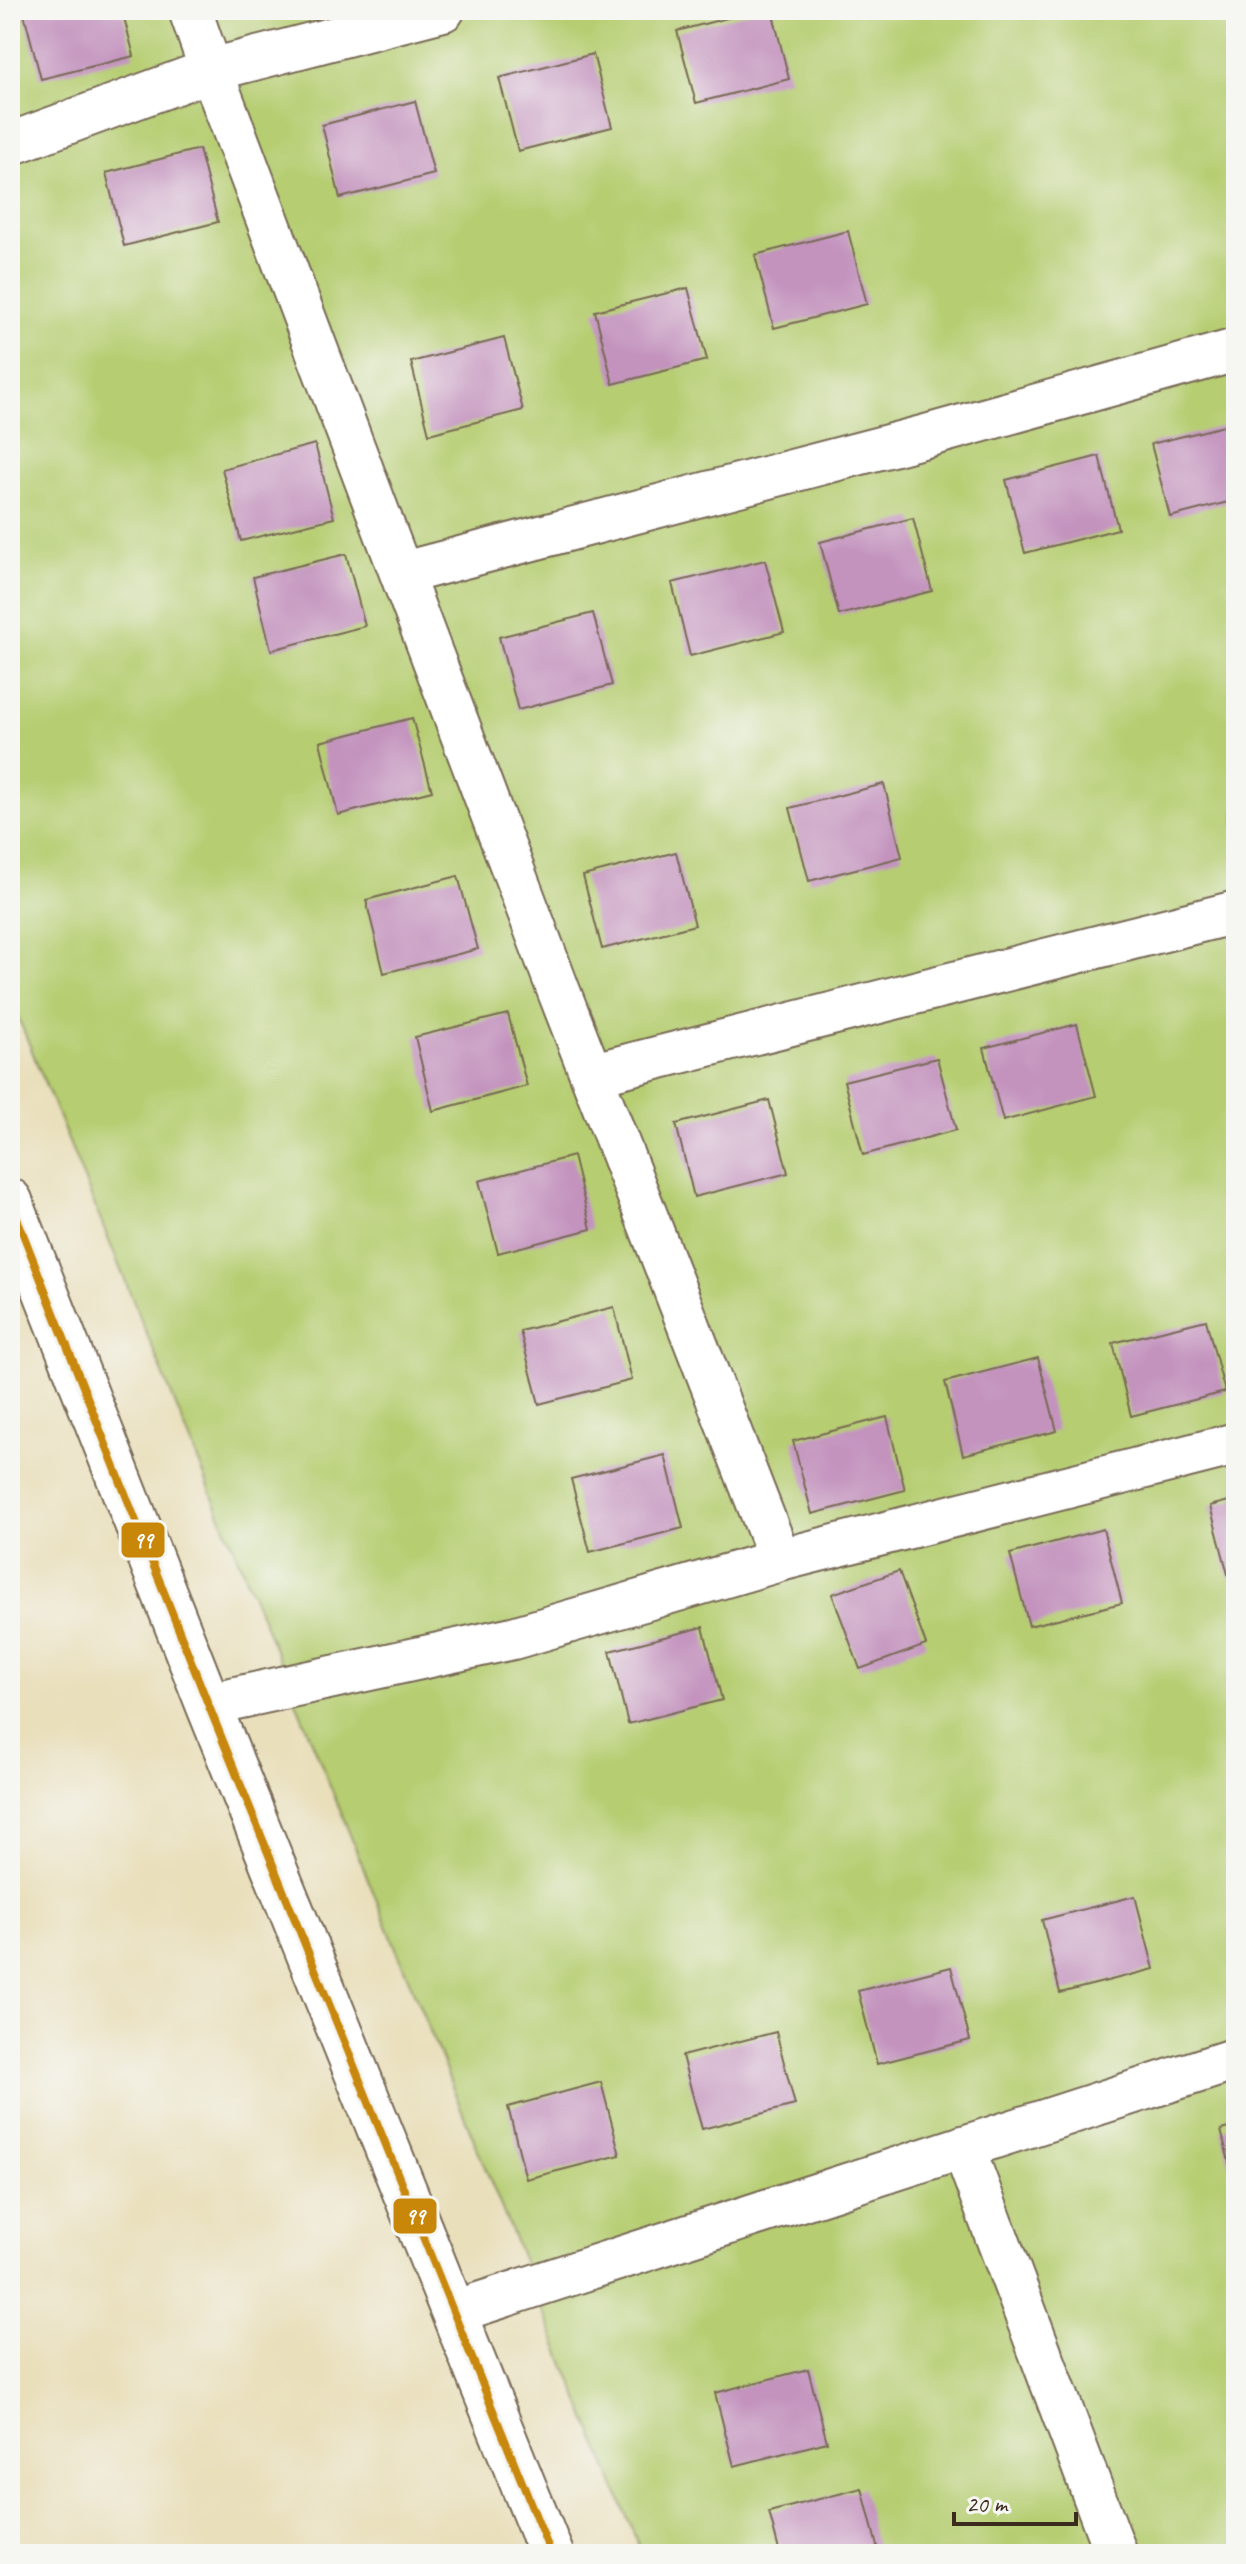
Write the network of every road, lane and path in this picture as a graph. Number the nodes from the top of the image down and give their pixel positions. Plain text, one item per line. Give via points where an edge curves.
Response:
1 (190, 10) edge
2 (443, 10) edge
3 (211, 70) junction
4 (10, 144) edge
5 (1236, 350) edge
6 (403, 573) junction
7 (1236, 912) edge
8 (593, 1074) junction
9 (10, 1201) edge
10 (1236, 1444) edge
11 (780, 1560) junction
12 (208, 1704) junction
13 (1236, 2059) edge
14 (963, 2147) junction
15 (454, 2312) junction
16 (551, 2554) edge
17 (1116, 2554) edge

1 - 3 street
2 - 3 street
3 - 4 street
3 - 6 street
5 - 6 street
6 - 8 street
7 - 8 street
8 - 11 street
9 - 12 main road
10 - 11 street
11 - 12 street via 513,1638
12 - 15 main road
13 - 14 street
14 - 15 street
14 - 17 street
15 - 16 main road

